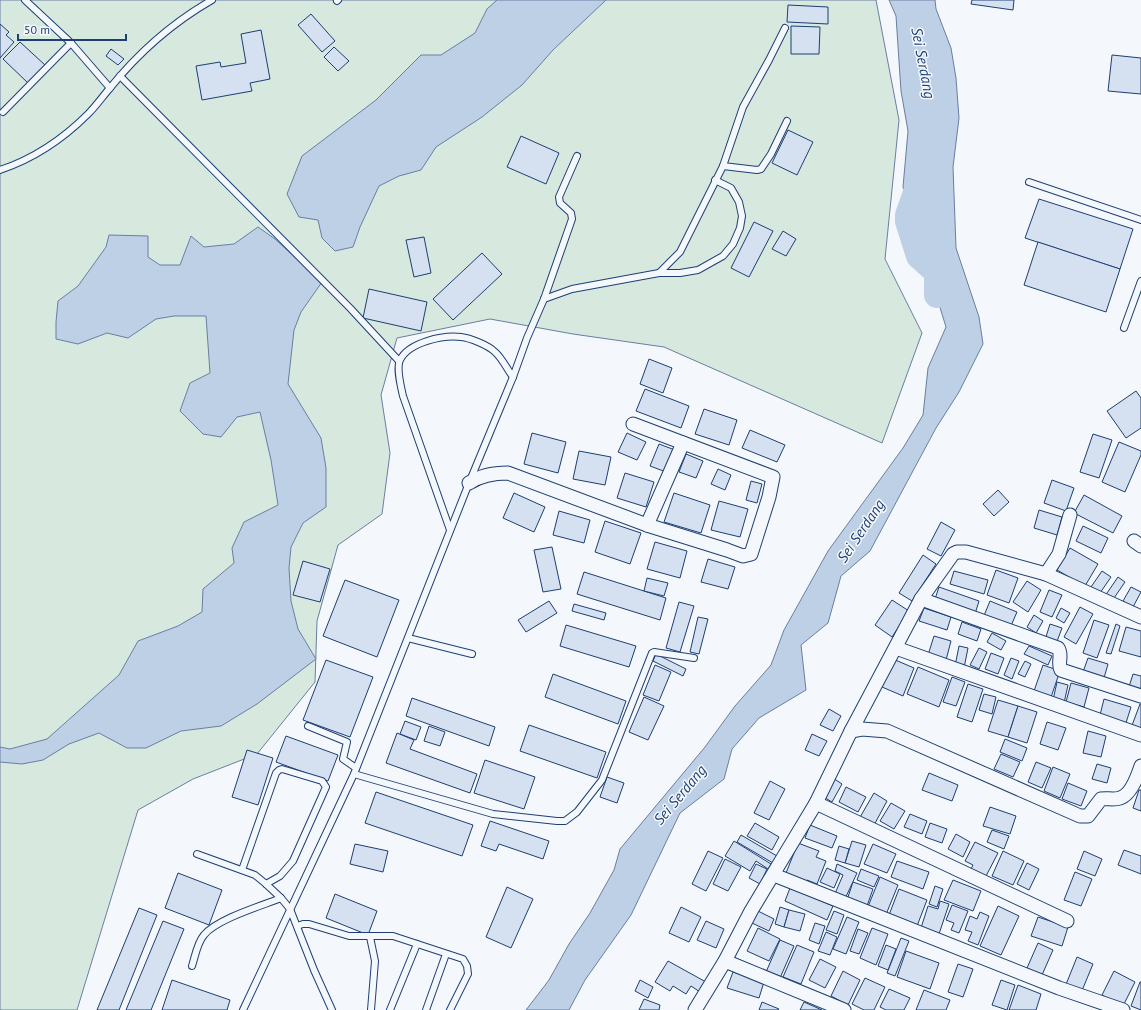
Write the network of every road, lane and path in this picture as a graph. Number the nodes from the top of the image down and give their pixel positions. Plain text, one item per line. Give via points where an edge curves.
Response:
1 (25, 0) edge
2 (212, 0) edge
3 (785, 28) dead end
4 (71, 43) junction
5 (120, 76) junction
6 (110, 88) junction
7 (3, 112) dead end
8 (787, 121) dead end
9 (577, 156) dead end
10 (723, 166) junction
11 (0, 170) edge
12 (715, 180) junction
13 (1029, 182) dead end
14 (1141, 220) edge
15 (659, 273) junction
16 (1141, 281) edge
17 (544, 299) junction
18 (1124, 328) dead end
19 (399, 361) junction
20 (513, 377) junction
21 (633, 424) dead end
22 (683, 443) junction
23 (469, 483) junction
24 (1070, 515) dead end
25 (647, 525) junction
26 (450, 530) junction
27 (1046, 574) junction
28 (921, 599) junction
29 (1141, 617) edge
30 (408, 638) junction
31 (896, 648) junction
32 (472, 654) dead end
33 (694, 658) dead end
34 (1141, 696) edge
35 (308, 726) dead end
36 (851, 732) junction
37 (1141, 735) edge
38 (1141, 766) edge
39 (355, 771) junction
40 (1138, 782) edge
41 (816, 803) junction
42 (197, 854) dead end
43 (242, 870) junction
44 (774, 875) junction
45 (266, 884) junction
46 (281, 898) junction
47 (290, 909) junction
48 (1067, 920) dead end
49 (297, 926) junction
50 (370, 937) junction
51 (417, 944) junction
52 (446, 954) junction
53 (726, 961) junction
54 (192, 966) dead end
55 (243, 1010) edge
56 (332, 1010) edge
57 (371, 1010) edge
58 (390, 1010) edge
59 (426, 1010) edge
60 (450, 1010) edge
61 (695, 1010) edge
62 (844, 1010) edge
63 (1123, 1010) edge

1 - 4 lane
2 - 5 lane via 153,41
3 - 10 lane via 743,107
4 - 6 lane
4 - 7 lane
5 - 6 lane
5 - 19 lane via 350,308
6 - 11 lane via 89,113 60,138 16,165
8 - 10 lane via 761,168 757,170
9 - 17 lane via 559,197 560,203 571,214 572,219
10 - 12 lane
12 - 15 lane via 680,252
12 - 15 lane via 731,188 739,202 742,216 733,244 723,256 698,270
13 - 14 lane
15 - 17 lane via 572,289
16 - 18 lane
17 - 20 lane
19 - 20 lane via 417,344 461,337 494,351
19 - 26 lane via 399,380 403,396
20 - 23 lane
21 - 22 street
22 - 25 street
22 - 25 street via 773,478 770,497 754,549 751,554 743,556
23 - 25 street via 479,476 508,473
23 - 26 lane
24 - 27 street via 1059,554
26 - 30 lane
27 - 28 street via 966,552 957,552
27 - 29 street
28 - 31 street
28 - 34 street via 1058,648 1061,652 1061,670
30 - 32 lane
30 - 39 lane
31 - 36 street
31 - 37 street
33 - 39 lane via 652,653 602,780 577,812 564,821 493,814
35 - 39 lane via 347,742 343,759
36 - 40 street via 862,729 887,730 1080,816 1088,816 1100,799 1119,799
36 - 41 street
38 - 40 street
39 - 47 lane
41 - 44 street
41 - 48 street
42 - 43 lane
43 - 45 lane
43 - 45 lane via 276,773 282,769 322,781 326,787 294,860 280,876
44 - 53 street via 751,911
44 - 63 street via 1059,988
45 - 46 lane
46 - 47 lane
46 - 54 lane via 211,928 203,936
47 - 49 lane
47 - 55 lane
49 - 50 lane via 309,924 350,936
49 - 56 lane
50 - 51 lane via 394,936
50 - 57 lane via 375,961
51 - 52 lane
51 - 58 lane
52 - 59 lane
52 - 60 lane via 463,959 468,974
53 - 61 street
53 - 62 street

